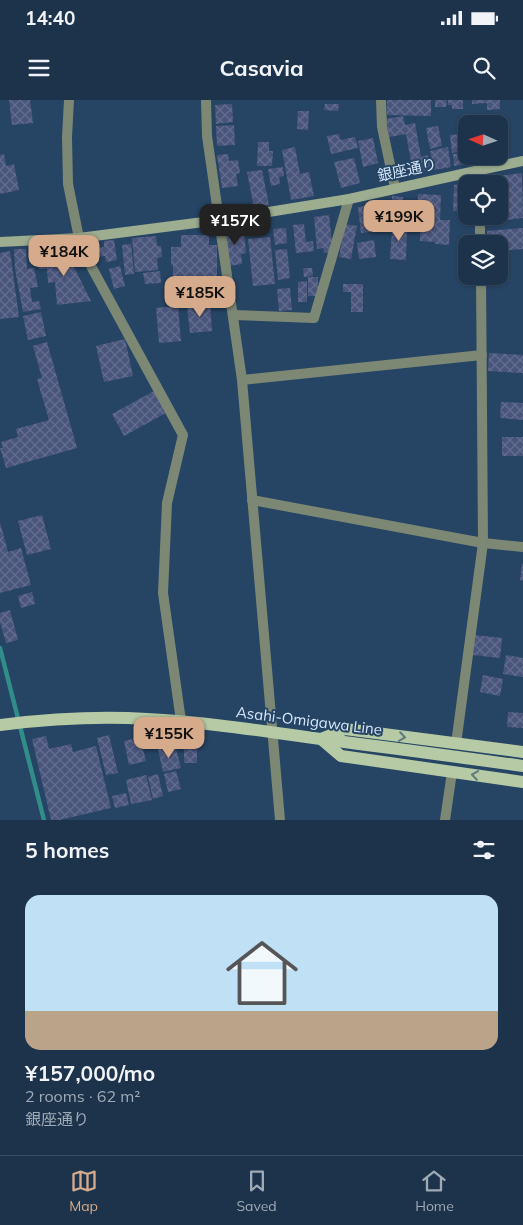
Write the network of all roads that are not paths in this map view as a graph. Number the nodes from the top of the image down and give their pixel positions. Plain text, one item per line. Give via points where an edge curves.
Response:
1 (69, 100) edge
2 (206, 100) edge
3 (381, 100) edge
4 (523, 161) edge
5 (480, 170) junction
6 (480, 175) edge
7 (395, 188) junction
8 (349, 199) junction
9 (219, 220) junction
10 (78, 238) junction
11 (0, 242) edge
12 (481, 285) edge
13 (233, 315) junction
14 (482, 355) junction
15 (242, 380) junction
16 (252, 500) junction
17 (483, 543) junction
18 (523, 547) edge
19 (181, 721) junction
20 (5, 724) edge
21 (272, 732) junction
22 (321, 739) junction
23 (456, 744) junction
24 (523, 752) edge
25 (523, 766) edge
26 (452, 772) junction
27 (523, 782) edge
28 (280, 820) edge
29 (445, 820) edge

1 - 10 street via 68,184
2 - 9 street via 207,136
3 - 7 street via 382,127
4 - 5 street, 銀座通り
5 - 6 street
5 - 7 street, 銀座通り
7 - 8 street, 銀座通り
8 - 9 street, 銀座通り
8 - 13 street via 314,318
9 - 10 street, 銀座通り
9 - 13 street
10 - 11 street, 銀座通り
10 - 19 street via 183,434 167,503 164,593
12 - 14 street
13 - 15 street
14 - 15 street
14 - 17 street
15 - 16 street
16 - 17 street
16 - 21 street
17 - 18 street
17 - 23 street
19 - 20 main road, Asahi-Omigawa Line via 98,718
19 - 21 main road, Asahi-Omigawa Line
21 - 22 main road, Asahi-Omigawa Line
21 - 28 street
22 -> 23 main road via 345,729
22 - 25 main road, Asahi-Omigawa Line
22 - 26 main road via 341,756
23 - 24 main road
27 -> 26 main road
26 - 29 street

